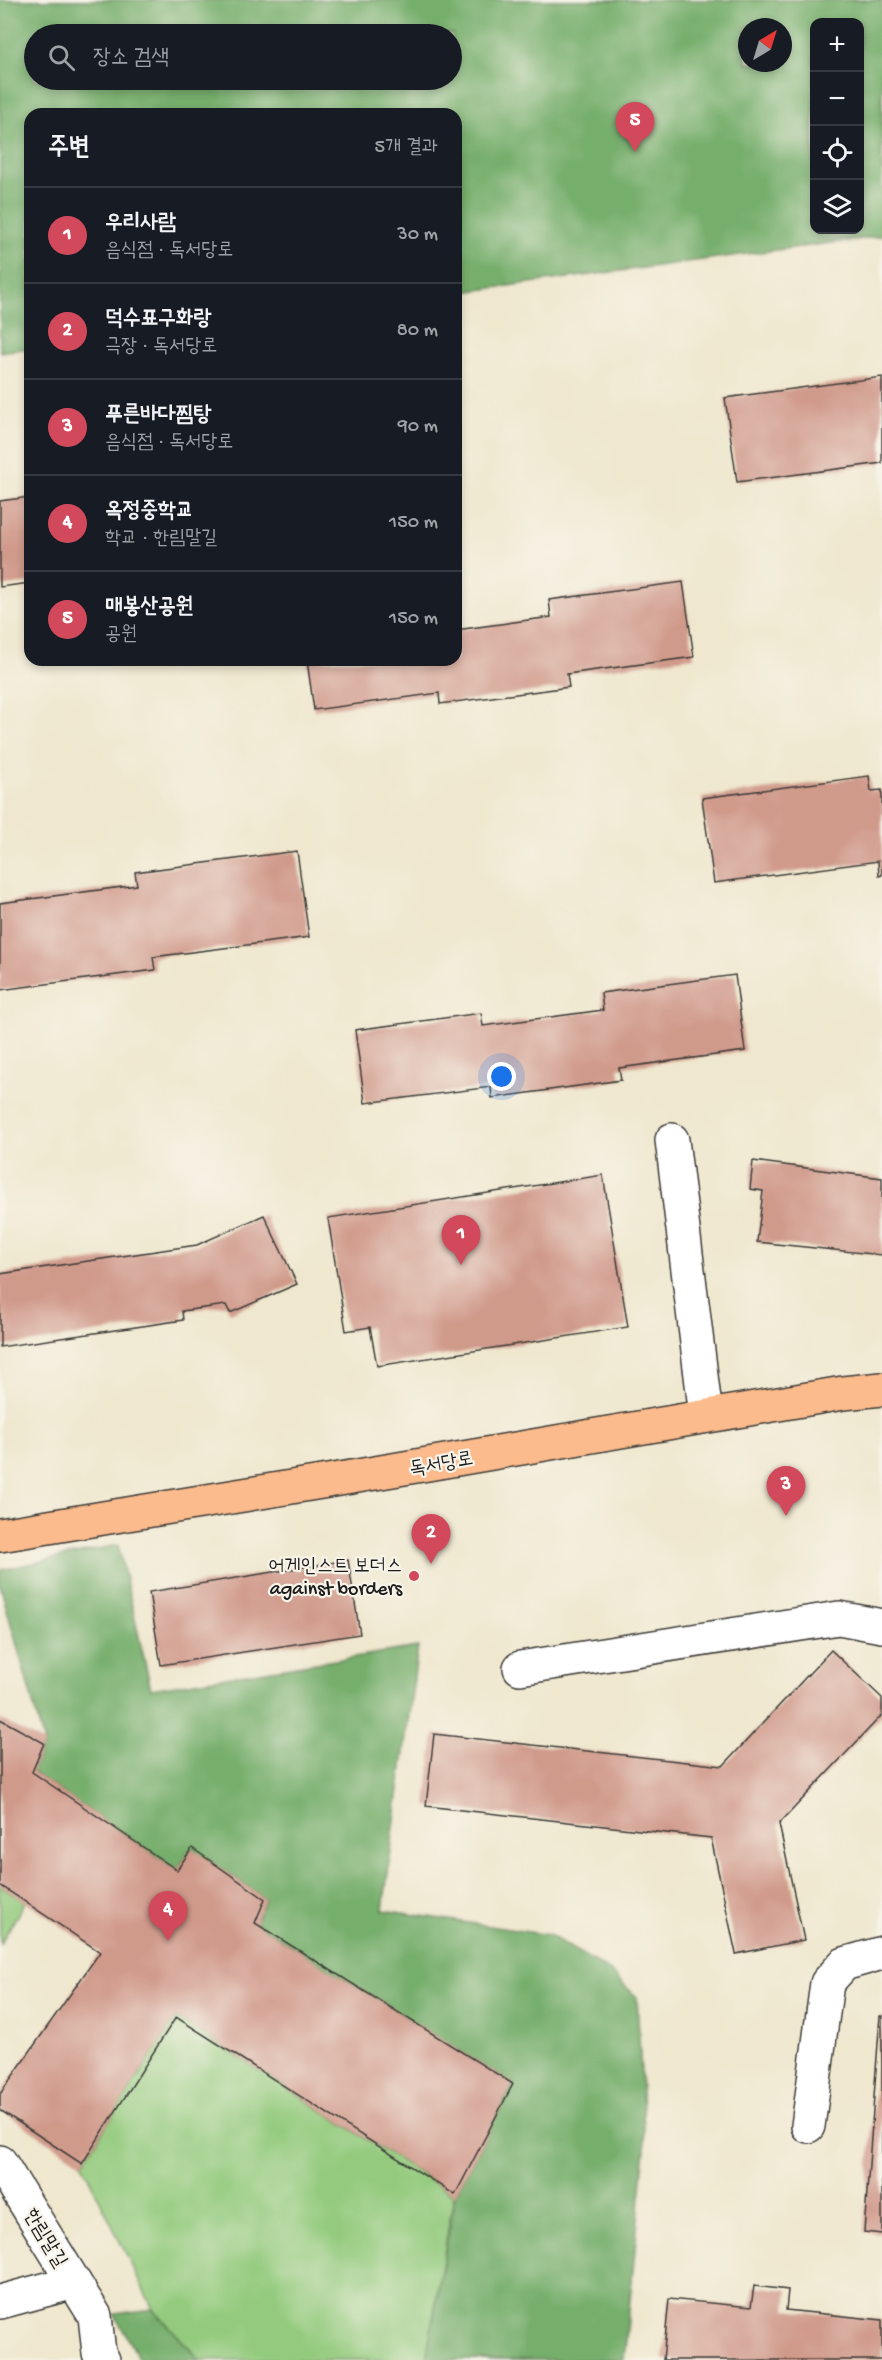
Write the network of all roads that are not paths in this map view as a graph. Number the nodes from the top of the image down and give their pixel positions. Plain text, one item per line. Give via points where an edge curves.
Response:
1 (672, 1140) dead end
2 (882, 1389) edge
3 (706, 1416) junction
4 (0, 1535) edge
5 (882, 1626) edge
6 (520, 1668) dead end
7 (882, 1953) edge
8 (808, 2126) dead end
9 (0, 2162) edge
10 (74, 2282) junction
11 (0, 2302) edge
12 (103, 2360) edge

1 - 3 street
2 - 3 main road, 독서당로
3 - 4 main road, 독서당로
5 - 6 street via 839,1618
7 - 8 street via 844,1964 827,1983
9 - 10 street, 한림말길
10 - 11 street, 한림말길
10 - 12 street, 한림말길 via 95,2316

